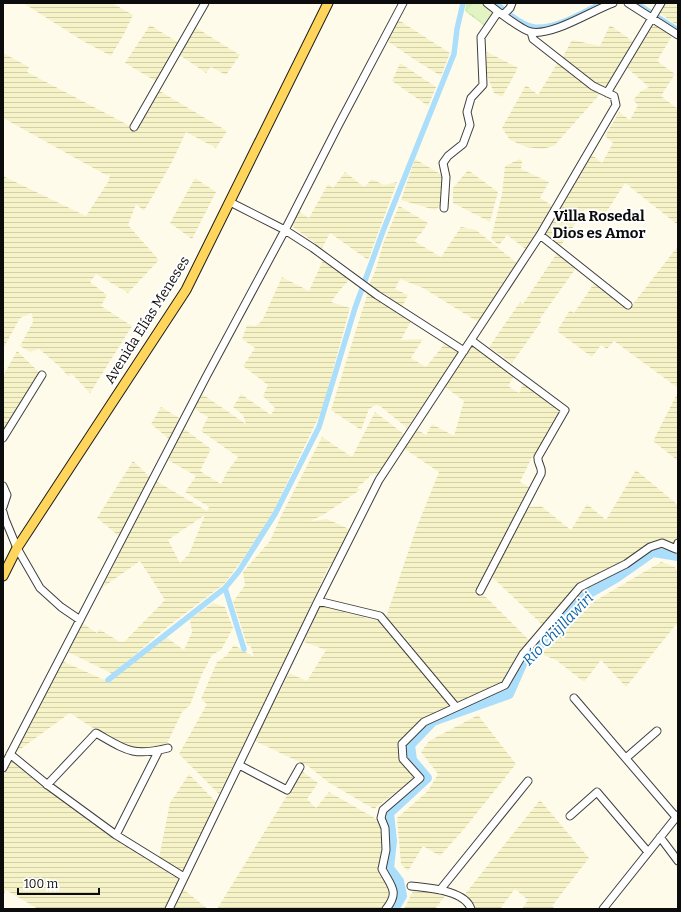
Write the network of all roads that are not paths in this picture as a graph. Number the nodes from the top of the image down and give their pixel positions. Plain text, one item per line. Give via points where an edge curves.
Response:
1 (205, 3) edge
2 (328, 3) edge
3 (403, 3) edge
4 (487, 3) edge
5 (512, 3) edge
6 (612, 3) edge
7 (628, 3) edge
8 (661, 3) edge
9 (501, 13) junction
10 (653, 14) junction
11 (531, 32) junction
12 (678, 35) edge
13 (607, 93) junction
14 (134, 127) dead end
15 (230, 202) junction
16 (444, 208) dead end
17 (285, 230) junction
18 (540, 236) junction
19 (628, 305) dead end
20 (471, 340) junction
21 (464, 350) junction
22 (42, 375) dead end
23 (3, 438) edge
24 (3, 486) edge
25 (3, 506) edge
26 (3, 512) edge
27 (678, 543) edge
28 (17, 548) junction
29 (3, 576) edge
30 (480, 591) dead end
31 (318, 601) junction
32 (80, 620) junction
33 (574, 698) dead end
34 (456, 707) junction
35 (657, 731) dead end
36 (168, 748) dead end
37 (159, 750) junction
38 (10, 754) junction
39 (626, 758) junction
40 (239, 765) junction
41 (3, 768) edge
42 (300, 768) dead end
43 (528, 781) dead end
44 (48, 785) junction
45 (570, 816) dead end
46 (677, 816) edge
47 (116, 835) junction
48 (660, 838) junction
49 (648, 852) junction
50 (678, 861) edge
51 (184, 877) junction
52 (411, 886) dead end
53 (440, 890) junction
54 (169, 909) edge
55 (386, 909) edge
56 (471, 909) edge
57 (603, 909) edge

1 - 14 street
2 - 15 main road, Avenida Elías Meneses
3 - 17 street
4 - 9 street
5 - 9 street via 510,8
6 - 11 street via 551,30
7 - 10 street
8 - 10 street
9 - 11 street
9 - 16 street via 481,37 483,85 471,98 468,112 470,125 463,144 448,156 443,164 446,177
10 - 12 street
10 - 13 street
11 - 13 street via 533,39 593,86
13 - 18 street via 614,96 616,105
15 - 17 street
15 - 28 main road, Avenida Elías Meneses via 186,290
17 - 21 street via 358,282
17 - 32 street
18 - 19 street
18 - 20 street
20 - 21 street
20 - 30 street via 565,410 538,457 542,468 541,474
21 - 31 street via 379,480
22 - 23 street
24 - 25 street via 7,495
26 - 28 street
27 - 34 street via 676,550 662,543 650,547 626,564 580,587 523,654 505,684
28 - 29 main road, Avenida Elías Meneses
28 - 32 street via 40,588
31 - 34 street via 380,616
31 - 40 street
32 - 38 street
33 - 39 street
34 - 55 street via 424,722 402,744 403,759 420,778 383,810 381,818 385,828 386,850 382,869 394,890 393,900
35 - 39 street
36 - 37 street
37 - 44 street via 135,753 96,733
37 - 47 street
38 - 41 street
38 - 44 street
39 - 46 street
40 - 42 street via 287,790
40 - 51 street
43 - 53 street
44 - 47 street
45 - 49 street via 597,792
46 - 48 street
47 - 51 street
48 - 49 street
48 - 50 street
49 - 57 street
51 - 54 street
52 - 53 street
53 - 56 street via 462,898

